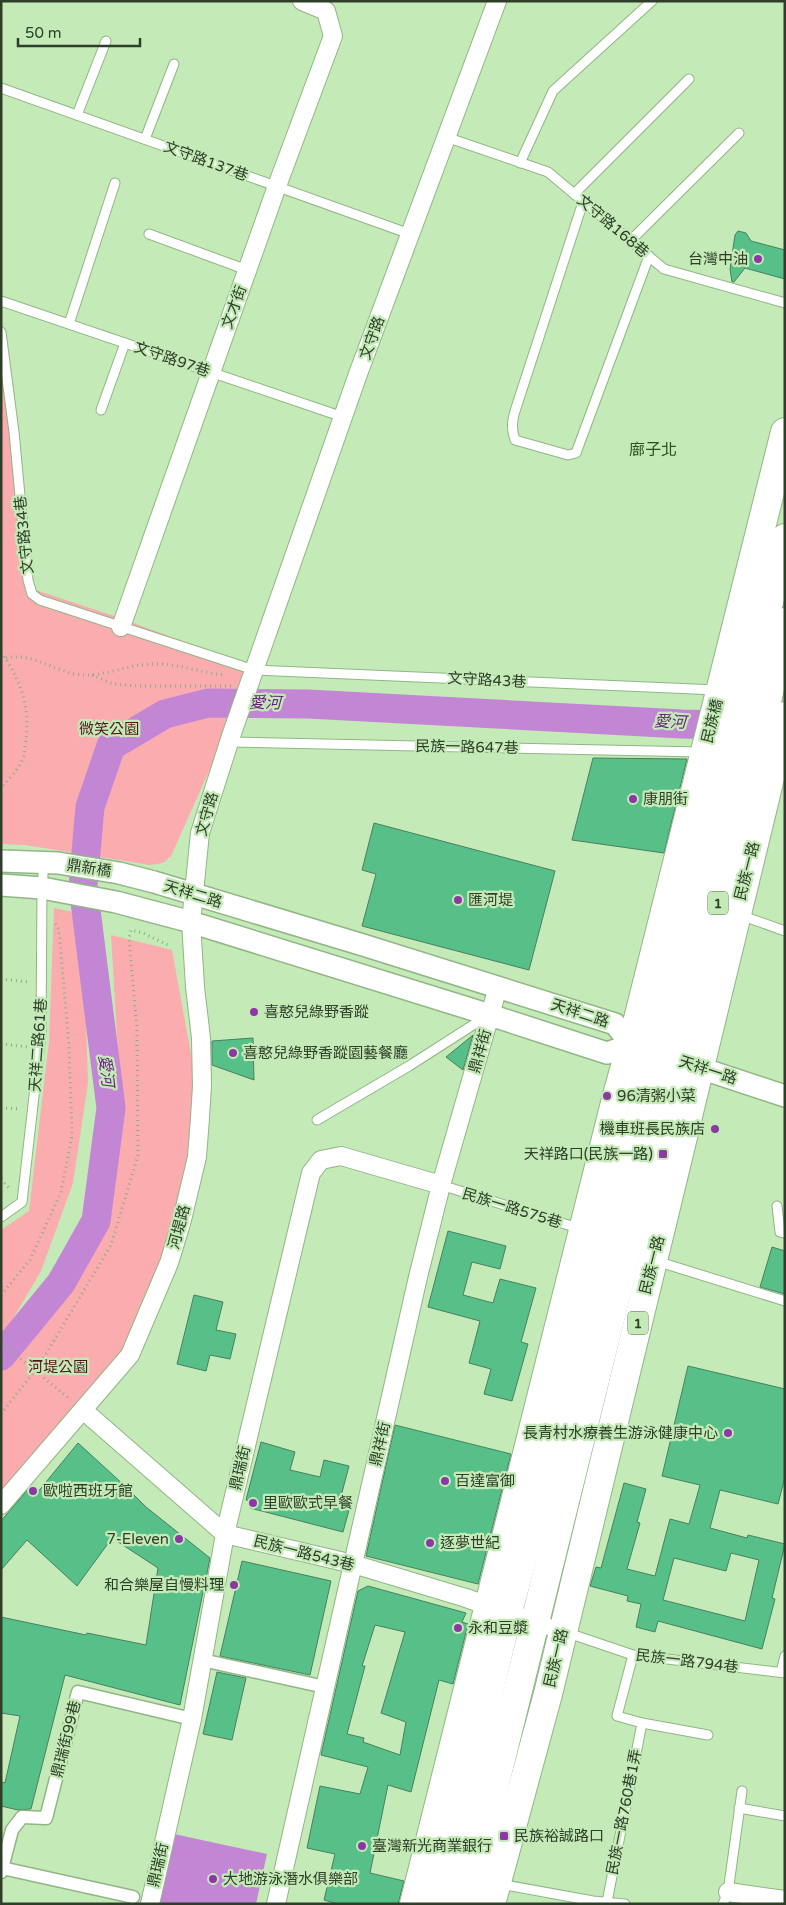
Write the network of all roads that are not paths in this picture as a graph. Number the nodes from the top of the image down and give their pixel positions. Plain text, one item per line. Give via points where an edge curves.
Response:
1 (302, 1) edge
2 (497, 1) edge
3 (652, 1) edge
4 (106, 41) dead end
5 (174, 64) dead end
6 (689, 79) dead end
7 (1, 88) edge
8 (77, 115) junction
9 (739, 133) dead end
10 (446, 137) junction
11 (145, 139) junction
12 (520, 163) junction
13 (115, 183) dead end
14 (276, 186) junction
15 (574, 194) junction
16 (583, 202) junction
17 (149, 234) dead end
18 (410, 234) junction
19 (630, 241) junction
20 (649, 256) junction
21 (247, 270) junction
22 (1, 301) edge
23 (785, 303) edge
24 (69, 324) junction
25 (1, 332) edge
26 (125, 343) junction
27 (211, 372) junction
28 (101, 410) dead end
29 (343, 417) junction
30 (785, 432) edge
31 (785, 538) edge
32 (785, 622) edge
33 (121, 627) junction
34 (253, 673) junction
35 (720, 690) junction
36 (758, 692) junction
37 (230, 739) junction
38 (760, 744) edge
39 (702, 760) junction
40 (1, 860) edge
41 (52, 863) junction
42 (119, 873) joint
43 (1, 885) edge
44 (49, 889) junction
45 (193, 894) junction
46 (116, 902) joint
47 (737, 914) junction
48 (191, 922) junction
49 (785, 931) edge
50 (498, 987) junction
51 (490, 1015) junction
52 (667, 1057) junction
53 (785, 1096) edge
54 (317, 1120) dead end
55 (441, 1185) junction
56 (777, 1206) dead end
57 (1, 1217) edge
58 (583, 1230) junction
59 (785, 1233) edge
60 (654, 1260) junction
61 (785, 1301) edge
62 (83, 1410) junction
63 (1, 1505) edge
64 (225, 1534) junction
65 (353, 1564) junction
66 (498, 1609) junction
67 (536, 1622) junction
68 (562, 1632) junction
69 (633, 1655) junction
70 (785, 1656) edge
71 (202, 1660) junction
72 (783, 1673) edge
73 (325, 1687) junction
74 (192, 1719) junction
75 (642, 1723) junction
76 (708, 1736) dead end
77 (742, 1792) dead end
78 (739, 1808) junction
79 (785, 1816) edge
80 (2, 1870) edge
81 (462, 1880) edge
82 (132, 1897) dead end
83 (726, 1898) edge
84 (785, 1900) edge
85 (607, 1902) junction
86 (593, 1903) edge
87 (150, 1904) edge
88 (276, 1904) edge
89 (414, 1904) edge
90 (439, 1904) edge
91 (625, 1904) edge

1 - 14 street, 文才街 via 326,11 333,36
2 - 10 street, 文守路
3 - 12 lane via 553,91
4 - 8 lane
5 - 11 lane
6 - 15 lane
7 - 8 lane, 文守路137巷
8 - 11 lane, 文守路137巷
9 - 19 lane
10 - 12 lane, 文守路168巷
10 - 18 street, 文守路
11 - 14 lane, 文守路137巷
12 - 15 lane, 文守路168巷 via 548,172
13 - 24 lane
14 - 18 lane, 文守路137巷
14 - 21 street, 文才街
15 - 16 lane, 文守路168巷
16 - 19 lane, 文守路168巷
16 - 20 lane via 516,408 512,422 515,440 568,455 576,453
17 - 21 lane
18 - 29 street, 文守路
19 - 20 lane, 文守路168巷
20 - 23 lane, 文守路168巷 via 664,269
21 - 27 street, 文才街
22 - 24 lane, 文守路97巷
24 - 26 lane, 文守路97巷
25 - 33 lane, 文守路34巷 via 32,594 40,600
26 - 27 lane, 文守路97巷
26 - 28 lane
27 - 29 lane, 文守路97巷
27 - 33 street, 文才街
29 - 34 street, 文守路
30 - 35 main road, 1
31 - 36 main road, 1
32 - 36 main road, 1
33 - 34 lane, 文守路34巷
34 - 35 lane, 文守路43巷
34 - 37 street, 文守路
35 - 39 main road, 民族橋 / 1
36 - 38 main road, 1
37 - 39 lane, 民族一路647巷
37 - 45 street, 文守路 via 200,833
38 - 39 main road
38 - 47 main road, 民族一路 / 1
38 - 52 main road, 民族一路 / 1
38 - 52 main road, 民族一路 / 1
39 - 52 main road, 民族一路 / 1
40 - 41 street
41 - 42 street, 鼎新橋
41 - 44 lane, 天祥二路61巷
42 - 45 street, 天祥二路
43 - 44 street
44 - 46 street, 鼎新橋
44 - 57 lane, 天祥二路61巷 via 40,1049 22,1202
45 - 48 street, 河堤路
45 - 50 street, 天祥二路
46 - 48 street, 天祥二路
47 - 49 lane
47 - 52 main road, 民族一路 / 1
48 - 51 street, 天祥二路
48 - 62 street, 河堤路 via 202,1086 197,1157 169,1263 130,1355
50 - 51 street, 鼎祥街
50 - 52 street, 天祥二路 via 615,1024
51 - 52 street, 天祥二路 via 607,1053
51 - 54 lane
51 - 55 street, 鼎祥街
52 - 53 street, 天祥一路
52 - 58 main road, 民族一路 / 1
52 - 60 main road, 民族一路 / 1
52 - 66 main road, 民族一路 / 1
52 - 67 main road, 民族一路 / 1 via 628,1247
55 - 58 lane, 民族一路575巷
55 - 64 street, 鼎瑞街 via 341,1156 321,1160 311,1173
55 - 65 street, 鼎祥街
56 - 59 lane via 780,1232
58 - 66 main road, 民族一路 / 1 via 499,1568
60 - 61 lane
60 - 68 main road, 民族一路 / 1
62 - 63 street, 河堤路
62 - 64 street, 民族一路543巷
64 - 65 street, 民族一路543巷
64 - 71 street, 鼎瑞街
65 - 66 street, 民族一路543巷
65 - 73 street, 鼎祥街
66 - 67 street, 民族一路543巷
66 - 81 main road, 民族一路 / 1
67 - 68 street, 民族一路543巷
67 - 81 main road, 民族一路 / 1
68 - 69 lane, 民族一路794巷
68 - 81 main road, 民族一路 / 1 via 548,1694
69 - 72 lane, 民族一路794巷
69 - 75 lane via 617,1716
70 - 72 lane
71 - 73 street
71 - 74 street, 鼎瑞街
73 - 88 street, 鼎祥街
74 - 80 street, 鼎瑞街99巷 via 78,1692 46,1818 22,1817 12,1830
74 - 87 street, 鼎瑞街
75 - 76 lane
75 - 85 lane, 民族一路760巷1弄
77 - 78 lane
78 - 79 lane
78 - 83 lane
80 - 82 street
81 - 86 lane
81 - 89 main road, 民族一路 / 1
81 - 90 main road, 民族一路 / 1
83 - 84 street
85 - 86 lane
85 - 91 lane

